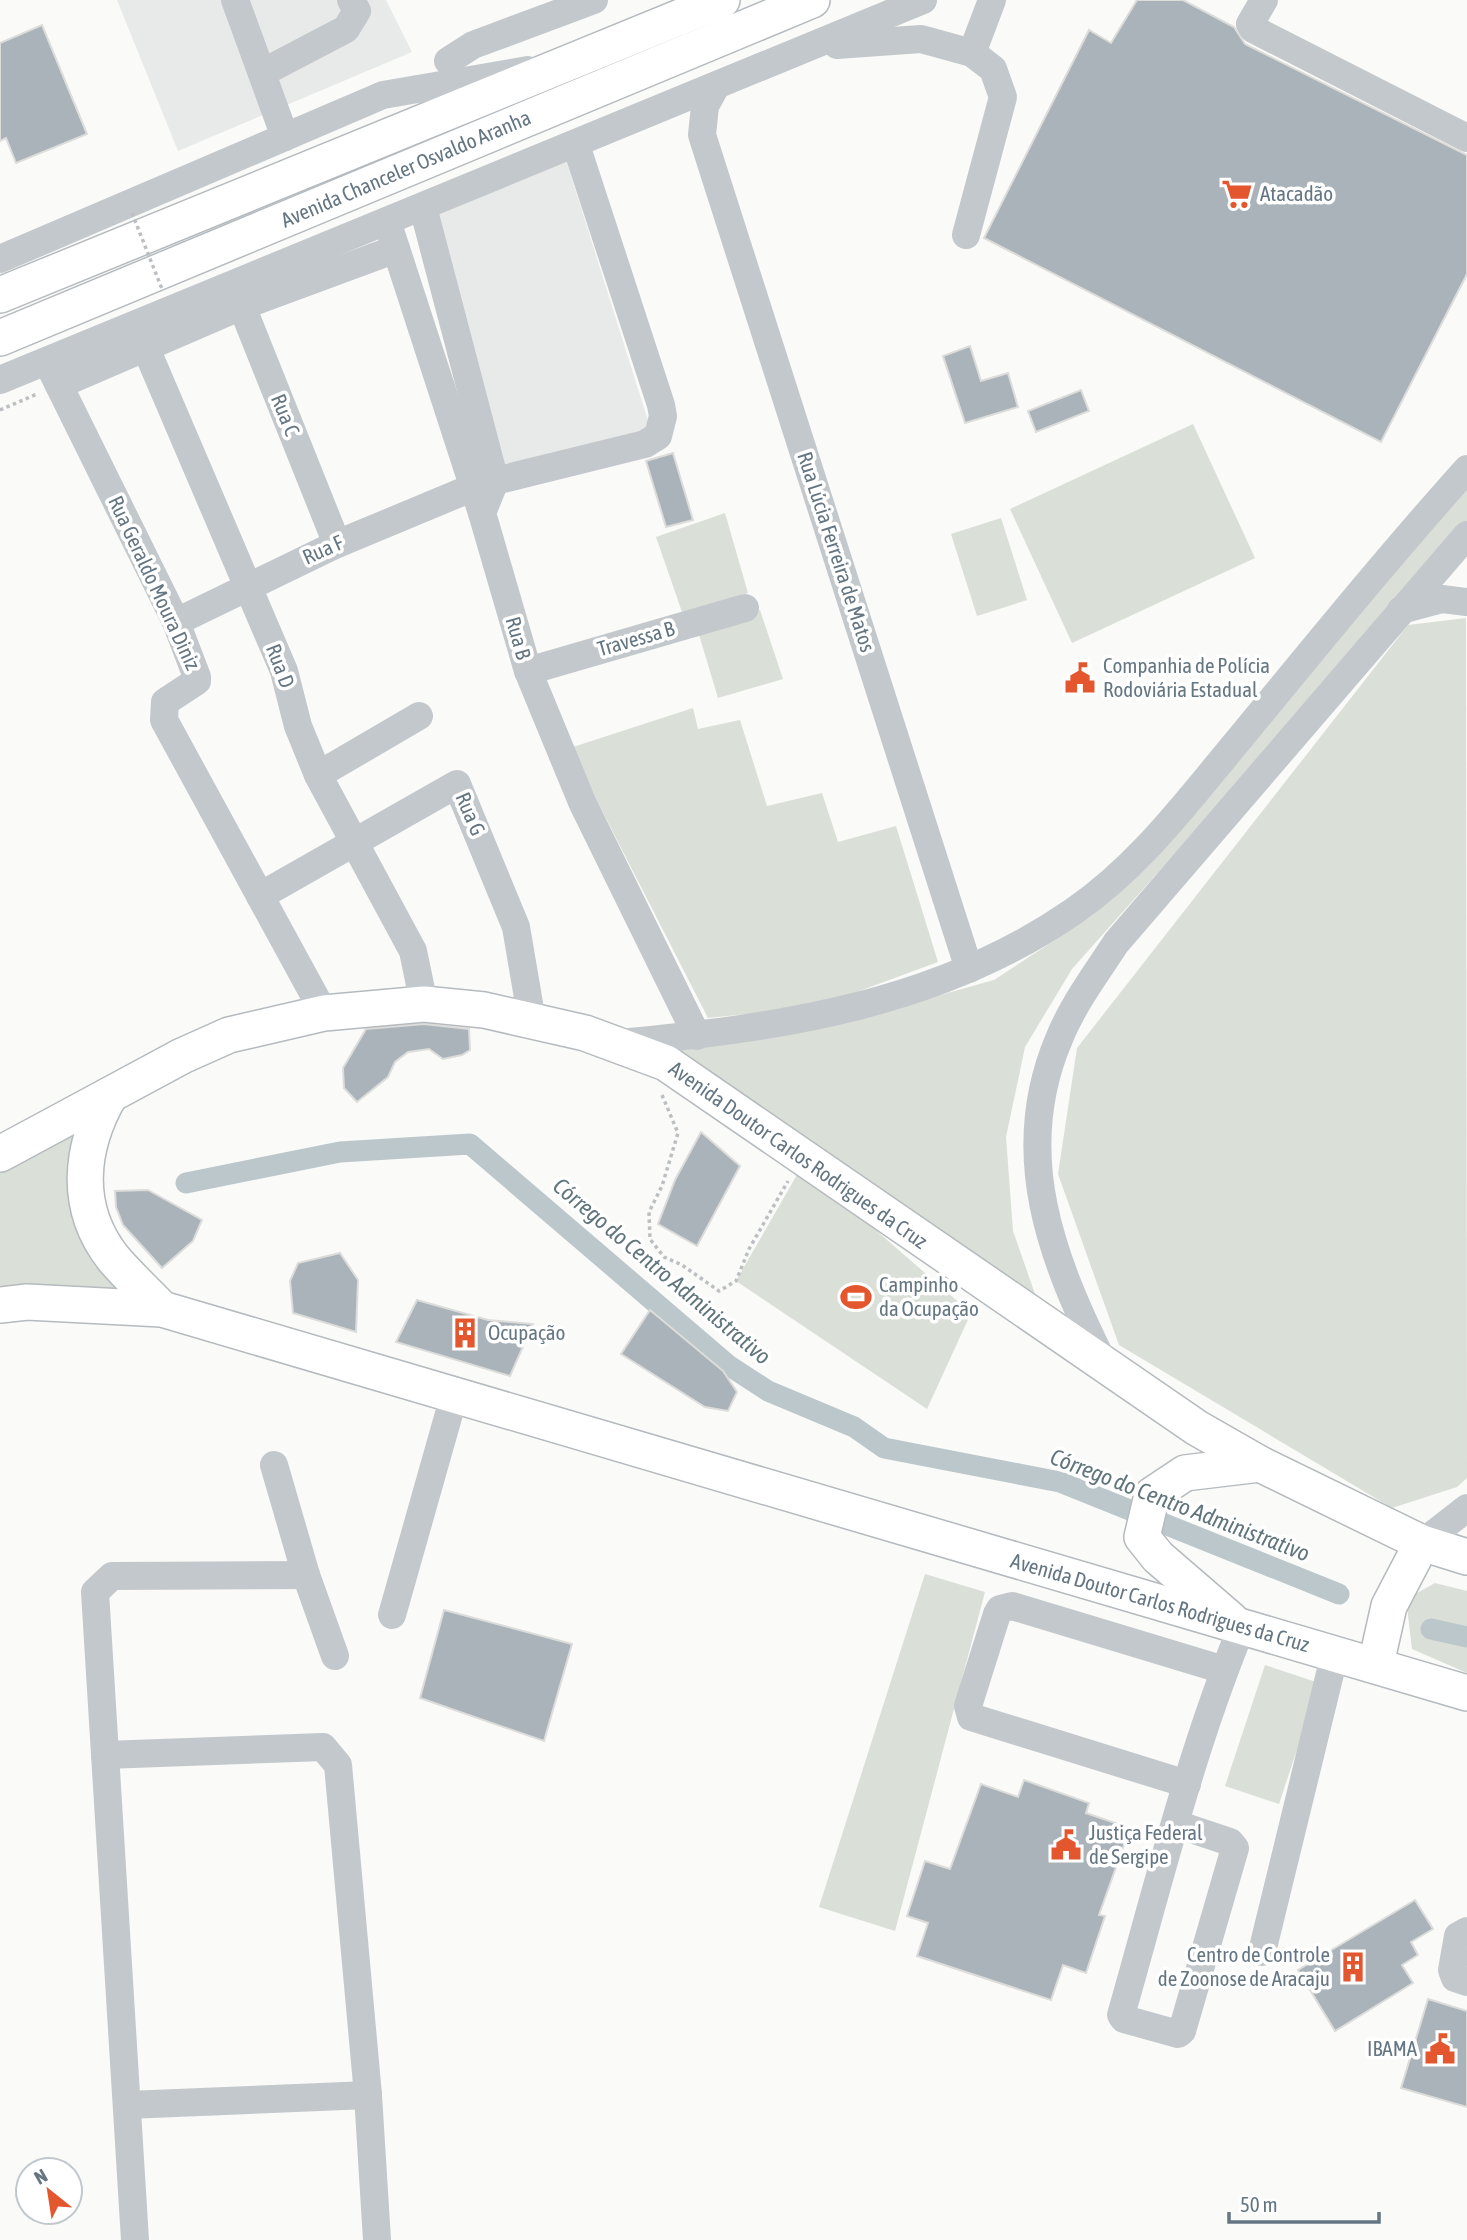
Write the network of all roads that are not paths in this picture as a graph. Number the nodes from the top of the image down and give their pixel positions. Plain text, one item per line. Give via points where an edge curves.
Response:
1 (235, 0) edge
2 (351, 0) edge
3 (594, 0) edge
4 (722, 0) edge
5 (812, 0) edge
6 (923, 0) edge
7 (992, 0) edge
8 (1264, 0) edge
9 (804, 49) junction
10 (972, 53) junction
11 (448, 61) dead end
12 (565, 64) junction
13 (262, 73) junction
14 (716, 86) junction
15 (650, 113) junction
16 (702, 135) junction
17 (285, 137) junction
18 (1467, 138) edge
19 (576, 145) junction
20 (423, 207) junction
21 (387, 221) junction
22 (966, 235) dead end
23 (396, 249) junction
24 (0, 259) edge
25 (0, 295) edge
26 (238, 296) junction
27 (141, 337) junction
28 (0, 338) edge
29 (53, 373) junction
30 (0, 380) edge
31 (1467, 469) edge
32 (484, 494) junction
33 (1467, 536) edge
34 (337, 544) junction
35 (246, 585) junction
36 (1467, 602) edge
37 (745, 608) dead end
38 (1401, 610) junction
39 (176, 622) junction
40 (527, 671) junction
41 (419, 716) dead end
42 (318, 775) junction
43 (354, 843) junction
44 (260, 896) junction
45 (969, 970) junction
46 (424, 1004) junction
47 (324, 1013) junction
48 (533, 1021) junction
49 (697, 1036) junction
50 (619, 1043) junction
51 (110, 1095) junction
52 (0, 1154) edge
53 (0, 1305) edge
54 (162, 1309) junction
55 (1105, 1367) junction
56 (454, 1396) junction
57 (1259, 1464) junction
58 (274, 1465) dead end
59 (1467, 1508) edge
60 (1422, 1543) junction
61 (1467, 1557) edge
62 (306, 1575) junction
63 (392, 1615) dead end
64 (1241, 1629) junction
65 (1335, 1653) junction
66 (335, 1656) dead end
67 (1377, 1664) junction
68 (1224, 1670) junction
69 (1467, 1693) edge
70 (105, 1755) junction
71 (1187, 1784) junction
72 (1176, 1824) junction
73 (1467, 1931) edge
74 (1262, 1952) dead end
75 (1467, 1982) edge
76 (368, 2095) junction
77 (127, 2105) junction
78 (135, 2240) edge
79 (377, 2240) edge

1 - 13 street
2 - 13 street via 357,11 346,29
3 - 11 street via 473,45
4 - 12 main road, Avenida Chanceler Osvaldo Aranha
5 - 28 main road, Avenida Chanceler Osvaldo Aranha
6 - 9 street
7 - 10 street
8 - 18 street via 1251,24 1253,29
9 - 10 street via 920,38
9 - 14 street
10 - 22 street via 993,69 1003,97
12 - 17 street via 400,90
12 - 25 main road, Avenida Chanceler Osvaldo Aranha
13 - 17 street
14 - 15 street
14 - 16 street via 705,106
15 - 16 street via 672,118
15 - 19 street
16 - 45 street, Rua Lúcia Ferreira de Matos
17 - 24 street
19 - 20 street
19 - 32 street, Rua F via 661,405 658,436
20 - 21 street
20 - 32 street, Rua B
21 - 23 street, Rua B
21 - 26 street
23 - 26 street
23 - 32 street, Rua B
26 - 27 street
26 - 34 street, Rua C
27 - 29 street
27 - 35 street, Rua D
29 - 30 street
29 - 39 street, Rua Geraldo Moura Diniz
31 - 45 street via 1402,541 1149,848 1074,911
32 - 34 street, Rua F
32 - 40 street, Rua B
33 - 38 street
34 - 35 street, Rua F
35 - 39 street, Rua F
35 - 42 street, Rua D via 288,681 296,720
36 - 38 street via 1442,599
37 - 40 street, Travessa B
38 - 55 street via 1116,943 1058,1040 1038,1130 1039,1195 1069,1293
39 - 44 street, Rua Geraldo Moura Diniz via 198,680 165,702 163,715
40 - 49 street, Rua B via 582,802
41 - 42 street
42 - 43 street, Rua D
43 - 44 street, Rua G
43 - 46 street, Rua D via 413,951
43 - 48 street, Rua G via 458,785 516,927
44 - 47 street, Rua Geraldo Moura Diniz
45 - 49 street via 896,997 807,1020
46 - 47 main road, Avenida Doutor Carlos Rodrigues da Cruz
46 - 48 main road, Avenida Doutor Carlos Rodrigues da Cruz
47 - 51 main road, Avenida Doutor Carlos Rodrigues da Cruz via 229,1035
48 - 50 main road, Avenida Doutor Carlos Rodrigues da Cruz
49 - 50 street
50 - 55 main road, Avenida Doutor Carlos Rodrigues da Cruz via 666,1063
51 - 52 main road, Avenida Doutor Carlos Rodrigues da Cruz
51 - 54 main road via 87,1146 87,1192 93,1223 112,1256
53 - 54 main road, Avenida Doutor Carlos Rodrigues da Cruz via 27,1302
54 - 56 main road, Avenida Doutor Carlos Rodrigues da Cruz
55 - 57 main road, Avenida Doutor Carlos Rodrigues da Cruz
56 - 63 street
56 - 64 main road, Avenida Doutor Carlos Rodrigues da Cruz
57 - 60 main road, Avenida Doutor Carlos Rodrigues da Cruz
57 - 64 main road via 1185,1473 1152,1495 1142,1537 1158,1557
58 - 62 street
59 - 60 street
60 - 61 main road, Avenida Doutor Carlos Rodrigues da Cruz
60 - 67 main road via 1389,1606
62 - 66 street
62 - 70 street via 113,1576 95,1592
64 - 65 main road, Avenida Doutor Carlos Rodrigues da Cruz
64 - 68 street
65 - 67 main road, Avenida Doutor Carlos Rodrigues da Cruz
65 - 74 street
67 - 69 main road, Avenida Doutor Carlos Rodrigues da Cruz
68 - 71 street
68 - 71 street via 1012,1606 997,1614 968,1706 971,1717
70 - 76 street via 323,1747 338,1765
70 - 77 street
71 - 72 street
72 - 72 street via 1230,1842 1235,1848 1178,2034 1121,2016
73 - 75 street via 1458,1936 1452,1970 1455,1978
76 - 77 street
76 - 79 street
77 - 78 street

